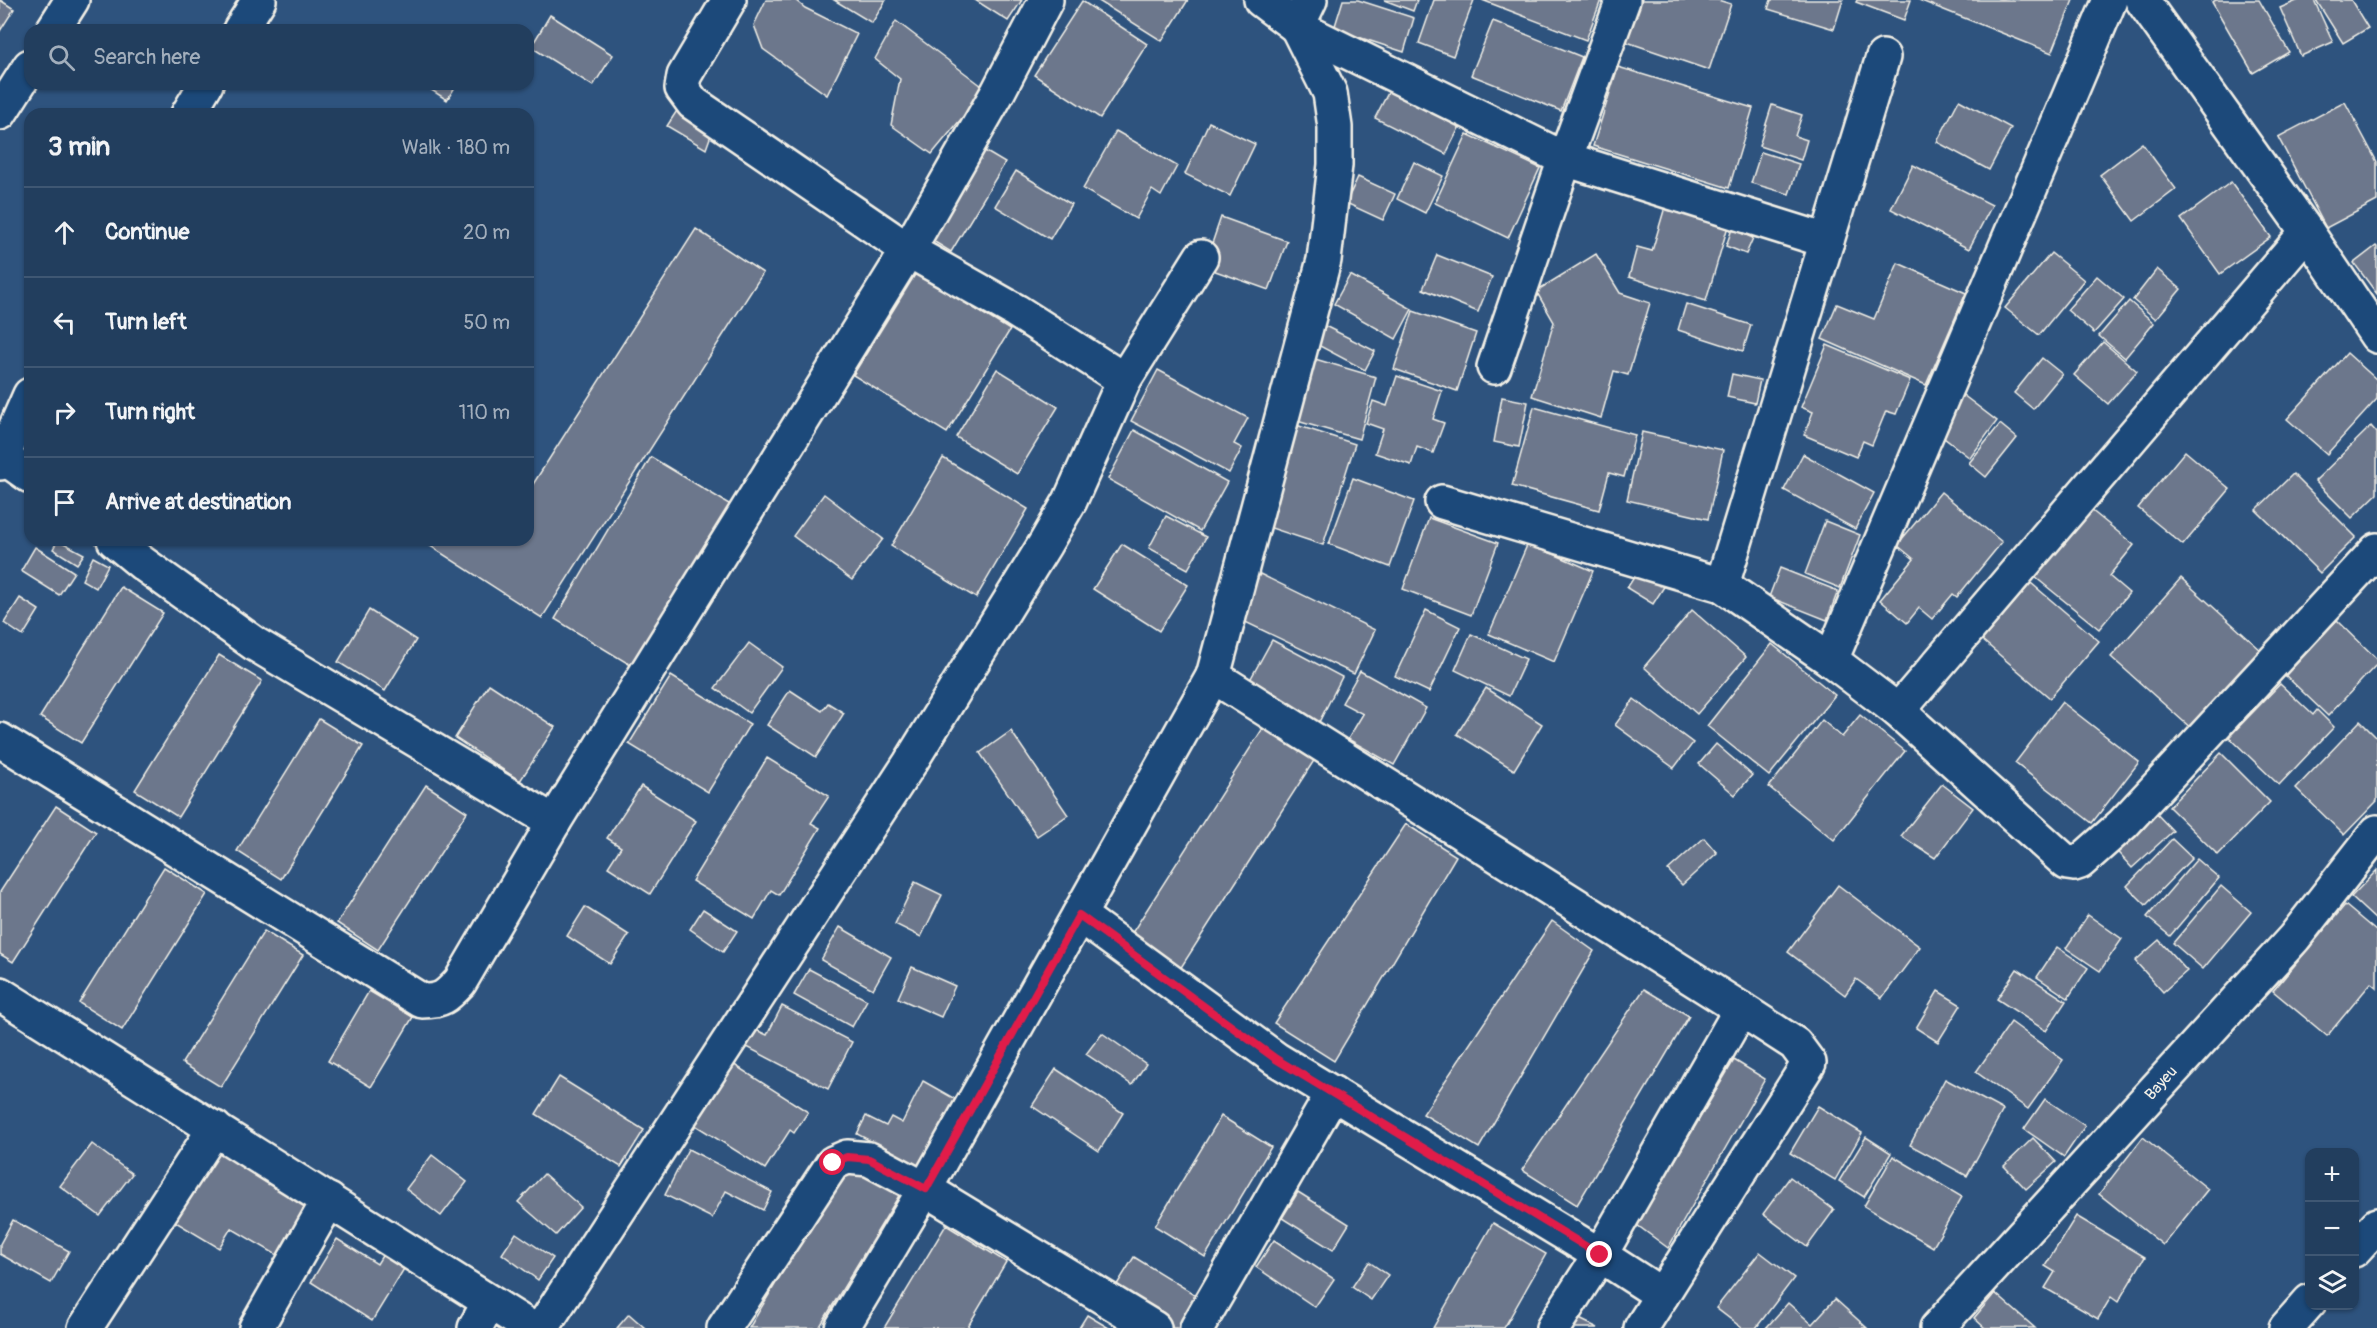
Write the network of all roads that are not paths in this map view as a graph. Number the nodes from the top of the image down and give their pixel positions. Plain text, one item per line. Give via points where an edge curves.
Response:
1 (72, 0) edge
2 (259, 0) edge
3 (729, 0) edge
4 (1046, 0) edge
5 (1261, 0) edge
6 (1623, 0) edge
7 (2110, 0) edge
8 (2142, 0) edge
9 (1304, 13) edge
10 (57, 24) edge
11 (244, 24) edge
12 (1883, 57) dead end
13 (24, 75) edge
14 (202, 90) edge
15 (192, 108) edge
16 (0, 113) edge
17 (1565, 159) junction
18 (2307, 232) junction
19 (1827, 241) junction
20 (908, 250) junction
21 (1201, 257) dead end
22 (2377, 336) edge
23 (1494, 368) dead end
24 (1124, 380) junction
25 (24, 409) edge
26 (2, 460) edge
27 (24, 473) edge
28 (1442, 502) dead end
29 (121, 546) edge
30 (2377, 550) edge
31 (1722, 585) junction
32 (1831, 660) junction
33 (1213, 676) junction
34 (1898, 711) junction
35 (0, 740) edge
36 (554, 822) junction
37 (2377, 832) edge
38 (1079, 915) junction
39 (0, 994) edge
40 (1742, 1009) junction
41 (1333, 1094) junction
42 (215, 1128) junction
43 (926, 1189) junction
44 (329, 1200) junction
45 (2377, 1225) edge
46 (2359, 1245) edge
47 (1600, 1255) junction
48 (1662, 1295) junction
49 (2305, 1307) edge
50 (482, 1315) edge
51 (85, 1328) edge
52 (256, 1328) edge
53 (531, 1328) edge
54 (542, 1328) edge
55 (724, 1328) edge
56 (842, 1328) edge
57 (1154, 1328) edge
58 (1197, 1328) edge
59 (1553, 1328) edge
60 (1641, 1328) edge
61 (1937, 1328) edge
62 (2286, 1328) edge

1 - 10 street
2 - 11 street
3 - 20 street via 684,76 682,88 686,95
4 - 20 street
5 - 9 street
6 - 17 street
7 - 32 street
8 - 18 street
9 - 17 street
9 - 33 street via 1330,93 1335,127 1335,165 1324,260
12 - 19 street
13 - 16 street
14 - 15 street
17 - 19 street
17 - 23 street
18 - 22 street
18 - 34 street
19 - 31 street
20 - 24 street via 1016,311
20 - 36 street
21 - 24 street
24 - 54 street via 1070,501 1045,544 910,763
25 - 26 street
26 - 27 street
28 - 31 street
29 - 36 street via 255,644
30 - 34 street via 2123,824 2080,862 2067,863
31 - 32 street
32 - 34 street
33 - 38 street
33 - 40 street
35 - 36 street via 422,1001 439,1001 460,982
37 - 61 street, Bayeu via 2294,938
38 - 41 street via 1276,1059
38 - 43 street
39 - 42 street
40 - 47 street
40 - 48 street via 1795,1044 1809,1063
41 - 47 street
41 - 58 street
42 - 44 street
42 - 51 street
43 - 55 street via 869,1159 847,1157 833,1163
43 - 56 street
43 - 57 street
44 - 50 street
44 - 52 street
45 - 46 street
47 - 48 street
47 - 59 street
48 - 60 street
49 - 62 street
50 - 53 street

